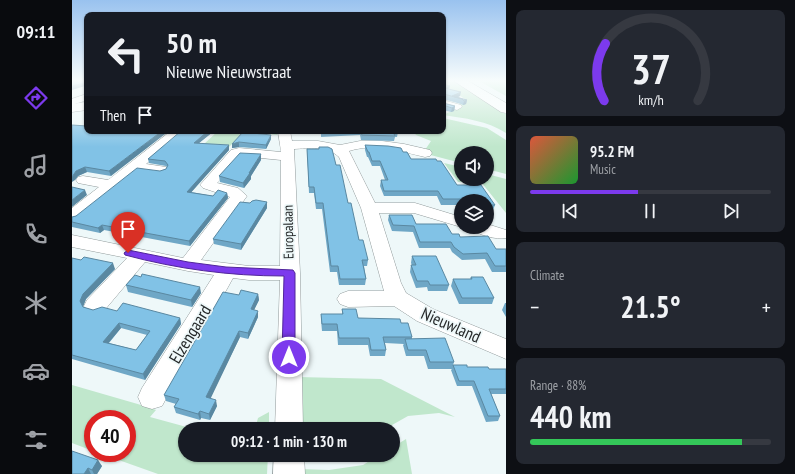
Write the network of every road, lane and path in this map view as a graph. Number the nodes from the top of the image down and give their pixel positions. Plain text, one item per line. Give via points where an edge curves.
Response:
1 (496, 103) edge
2 (446, 104) edge
3 (84, 107) edge
4 (457, 107) dead end
5 (72, 108) edge
6 (506, 109) edge
7 (175, 134) edge
8 (286, 144) edge
9 (339, 150) junction
10 (425, 153) dead end
11 (134, 166) junction
12 (161, 170) edge
13 (77, 185) edge
14 (105, 189) junction
15 (369, 208) junction
16 (72, 216) edge
17 (454, 220) edge
18 (494, 232) edge
19 (500, 234) dead end
20 (72, 241) edge
21 (141, 255) junction
22 (188, 265) junction
23 (226, 271) junction
24 (290, 273) junction
25 (398, 298) junction
26 (348, 299) dead end
27 (95, 306) dead end
28 (506, 349) edge
29 (152, 397) dead end
30 (288, 422) edge
31 (289, 462) edge
32 (289, 474) edge

1 - 6 main road
2 - 4 street
3 - 5 main road
7 - 11 street
8 - 9 street via 318,145
8 - 22 street via 278,156 236,153 210,182 208,185 214,188 231,191 239,196
8 - 24 street, Europalaan
9 - 10 street via 349,146 387,145
9 - 15 street via 345,155
11 - 12 street
11 - 14 street
13 - 14 street
14 - 16 street
15 - 17 street via 415,208
15 - 25 street via 391,283
18 - 19 street
20 - 21 street
21 - 22 street
21 - 27 street
22 - 23 street
23 - 24 street
23 - 29 street, Elzengaard
24 - 30 street, Europalaan
25 - 26 street
25 - 28 street, Nieuwland via 410,307
31 - 32 street

